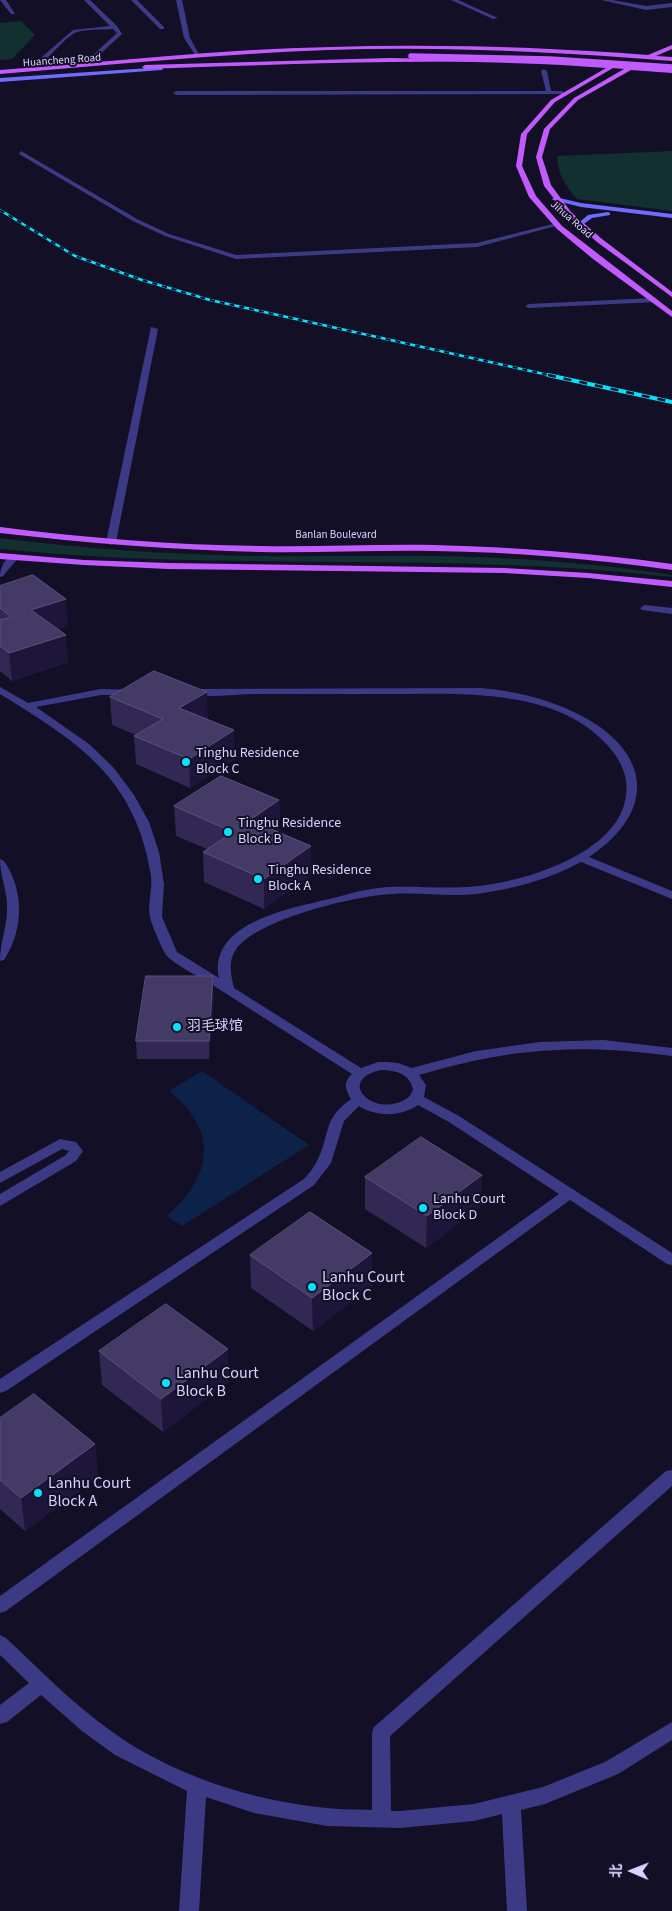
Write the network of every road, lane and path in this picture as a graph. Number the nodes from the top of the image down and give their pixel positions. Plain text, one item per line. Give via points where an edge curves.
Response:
1 (3, 0) edge
2 (88, 0) edge
3 (134, 0) edge
4 (179, 0) edge
5 (454, 0) edge
6 (604, 0) edge
7 (672, 5) edge
8 (13, 13) dead end
9 (495, 18) dead end
10 (115, 27) junction
11 (162, 28) dead end
12 (672, 45) edge
13 (654, 47) dead end
14 (642, 50) dead end
15 (579, 52) junction
16 (672, 53) edge
17 (412, 54) junction
18 (198, 55) junction
19 (648, 57) junction
20 (660, 58) junction
21 (672, 59) edge
22 (552, 63) junction
23 (672, 63) edge
24 (126, 65) junction
25 (84, 66) junction
26 (613, 66) junction
27 (178, 67) junction
28 (672, 67) edge
29 (632, 68) junction
30 (25, 70) junction
31 (544, 71) dead end
32 (0, 72) edge
33 (672, 72) edge
34 (0, 76) edge
35 (635, 76) dead end
36 (626, 77) dead end
37 (589, 78) junction
38 (0, 80) edge
39 (600, 83) junction
40 (176, 93) dead end
41 (549, 93) junction
42 (563, 93) junction
43 (21, 153) dead end
44 (555, 199) junction
45 (672, 216) edge
46 (672, 220) edge
47 (557, 225) junction
48 (579, 225) junction
49 (672, 295) edge
50 (653, 300) junction
51 (529, 306) dead end
52 (672, 314) edge
53 (154, 329) dead end
54 (0, 530) edge
55 (111, 542) junction
56 (0, 556) edge
57 (14, 557) junction
58 (672, 567) edge
59 (0, 574) edge
60 (672, 584) edge
61 (645, 608) dead end
62 (672, 611) edge
63 (0, 690) edge
64 (150, 692) edge
65 (180, 692) edge
66 (26, 706) junction
67 (578, 857) junction
68 (0, 863) edge
69 (672, 894) edge
70 (0, 958) edge
71 (228, 990) junction
72 (672, 1052) edge
73 (360, 1073) junction
74 (410, 1073) junction
75 (416, 1098) junction
76 (357, 1100) junction
77 (0, 1178) edge
78 (570, 1193) junction
79 (0, 1200) edge
80 (672, 1260) edge
81 (0, 1387) edge
82 (672, 1476) edge
83 (0, 1606) edge
84 (0, 1643) edge
85 (42, 1684) junction
86 (0, 1716) edge
87 (672, 1730) edge
88 (197, 1786) junction
89 (511, 1805) junction
90 (382, 1820) junction
91 (189, 1911) edge
92 (517, 1911) edge

1 - 8 street
2 - 10 street
3 - 11 street
4 - 18 street via 187,38
5 - 9 street
6 - 7 street via 646,8
10 - 25 street via 120,33
10 - 30 street via 75,30 38,63
12 - 13 main road
12 - 19 main road, Jihua Road
14 - 15 main road
15 - 18 main road via 363,48
15 - 19 main road
16 - 20 main road, Jihua Road
17 - 23 main road, bridge via 554,56
17 - 24 main road
17 - 28 main road, bridge
18 - 24 main road
19 - 20 main road
19 - 26 main road, Jihua Road
20 - 21 main road
20 - 29 main road, Jihua Road
22 - 26 main road
22 - 27 main road via 389,60
22 - 37 main road via 584,68 591,72
24 - 25 main road, Huancheng Road
24 - 27 main road
24 - 34 main road, Huancheng Road
25 - 30 main road, Huancheng Road
26 - 29 main road
26 - 37 main road, Jihua Road
27 - 38 street
29 - 33 main road
29 - 39 main road, Jihua Road
30 - 32 main road, Huancheng Road
31 - 41 street
33 - 35 main road
36 - 39 main road
37 - 42 main road, Jihua Road
39 - 44 main road, Jihua Road via 564,108 543,137 539,152 540,169
40 - 41 street
41 - 42 street
42 - 47 main road, Jihua Road via 539,113 528,128 519,160 522,177 531,195
43 - 47 street via 135,220 167,235 236,256 477,245
44 - 45 street
44 - 48 main road, Jihua Road
46 - 48 street via 600,214 585,218
47 - 50 main road, Jihua Road
48 - 49 main road, Jihua Road
50 - 51 street
50 - 52 main road, Jihua Road
53 - 55 street
54 - 55 main road, Banlan Boulevard
55 - 58 main road, Banlan Boulevard via 262,549 508,550
56 - 57 main road
57 - 59 street
57 - 60 main road via 169,567 464,569
61 - 62 street
63 - 66 street
64 - 66 street via 101,692
65 - 67 street via 476,691 517,696 546,704 580,719 608,739 626,762 632,782 631,803 621,822 604,841
66 - 71 street via 85,746 128,795 143,822 153,852 158,884 156,917 172,954
67 - 69 street
67 - 71 street via 548,873 510,884 463,891 380,891 264,921 236,939 228,951 223,970
68 - 70 street via 12,891 14,918
71 - 73 street
72 - 74 street via 603,1044 552,1044 455,1058
73 - 74 street via 368,1068 389,1066
73 - 76 street via 351,1086
74 - 75 street via 420,1084
75 - 76 street via 400,1108 388,1110 366,1106
75 - 78 street
76 - 81 street via 337,1119 325,1162 310,1182
77 - 79 street via 60,1144 71,1144 76,1151 71,1158
78 - 80 street
78 - 83 street
82 - 90 street via 381,1733
84 - 85 street
85 - 86 street
85 - 88 street via 58,1701 123,1750
87 - 89 street via 633,1757 605,1771
88 - 90 street via 244,1802 289,1812
88 - 91 street
89 - 90 street via 469,1814
89 - 92 street

